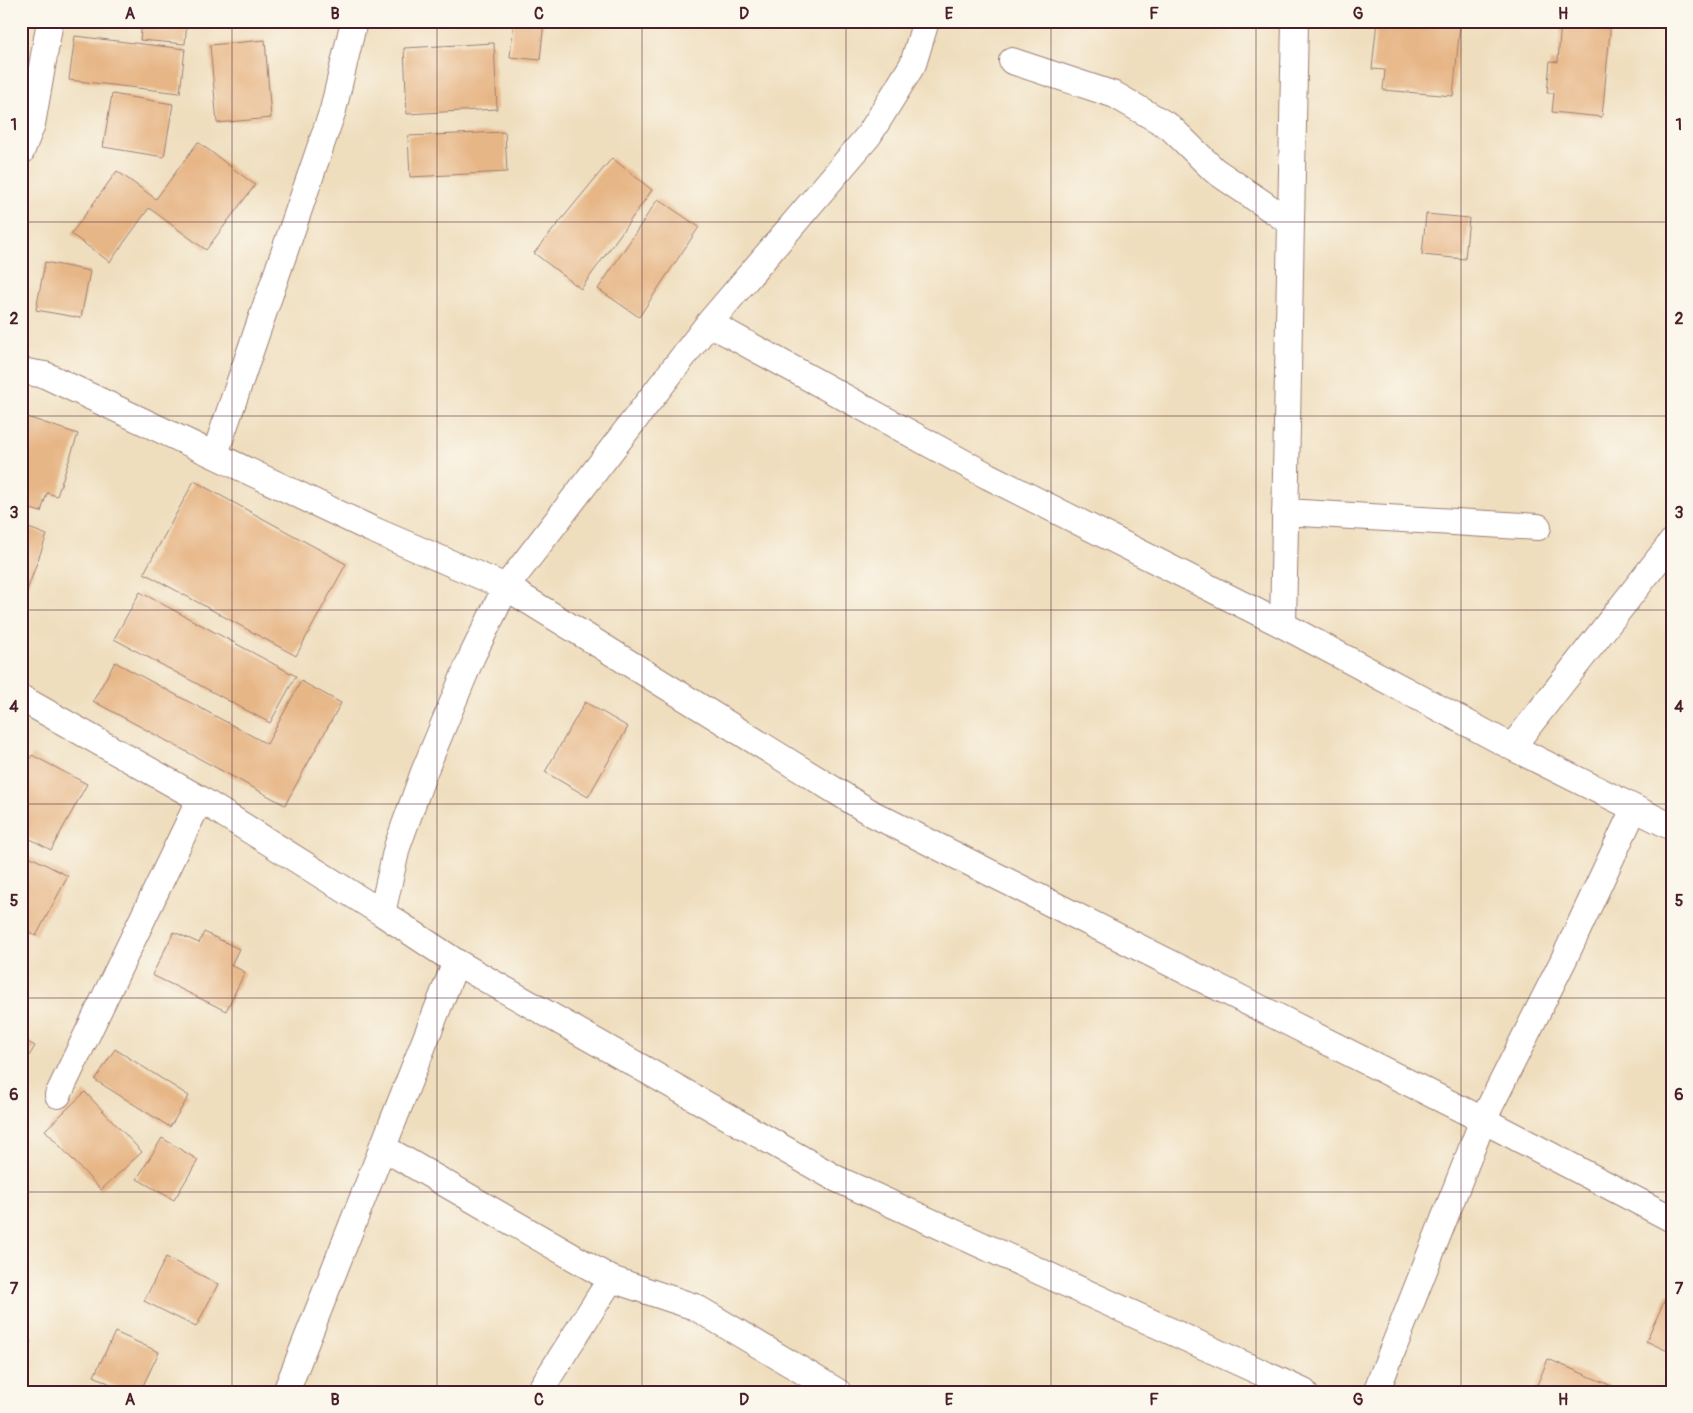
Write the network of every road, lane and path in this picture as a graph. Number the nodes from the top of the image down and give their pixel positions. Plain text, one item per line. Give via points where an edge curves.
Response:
1 (50, 21) edge
2 (354, 21) edge
3 (926, 21) edge
4 (1295, 21) edge
5 (1012, 61) dead end
6 (21, 152) edge
7 (1290, 222) junction
8 (709, 323) junction
9 (21, 371) edge
10 (215, 454) junction
11 (1285, 512) junction
12 (1538, 527) dead end
13 (1672, 542) edge
14 (506, 588) junction
15 (1283, 625) junction
16 (21, 698) edge
17 (1512, 747) junction
18 (200, 799) junction
19 (1634, 809) junction
20 (1672, 827) edge
21 (382, 913) junction
22 (456, 962) junction
23 (58, 1095) dead end
24 (1483, 1120) junction
25 (382, 1147) junction
26 (1672, 1219) edge
27 (611, 1279) junction
28 (286, 1392) edge
29 (539, 1392) edge
30 (838, 1392) edge
31 (1304, 1392) edge
32 (1376, 1392) edge

1 - 6 street via 32,124
2 - 10 street via 333,110
3 - 8 street via 913,64 869,134
4 - 7 street
5 - 7 street via 1115,95 1170,127 1214,170
7 - 11 street
8 - 14 street
8 - 15 street via 988,476
9 - 10 street via 45,375
10 - 14 street via 371,529
11 - 12 street
11 - 15 street
13 - 17 street
14 - 21 street via 472,656 424,772 397,847
14 - 24 street via 873,814
15 - 17 street
16 - 18 street
17 - 19 street
18 - 21 street
18 - 23 street
19 - 20 street
19 - 24 street via 1563,961
21 - 22 street
22 - 25 street
22 - 31 street via 837,1179
24 - 26 street
24 - 32 street
25 - 27 street
25 - 28 street
27 - 29 street
27 - 30 street via 695,1308

